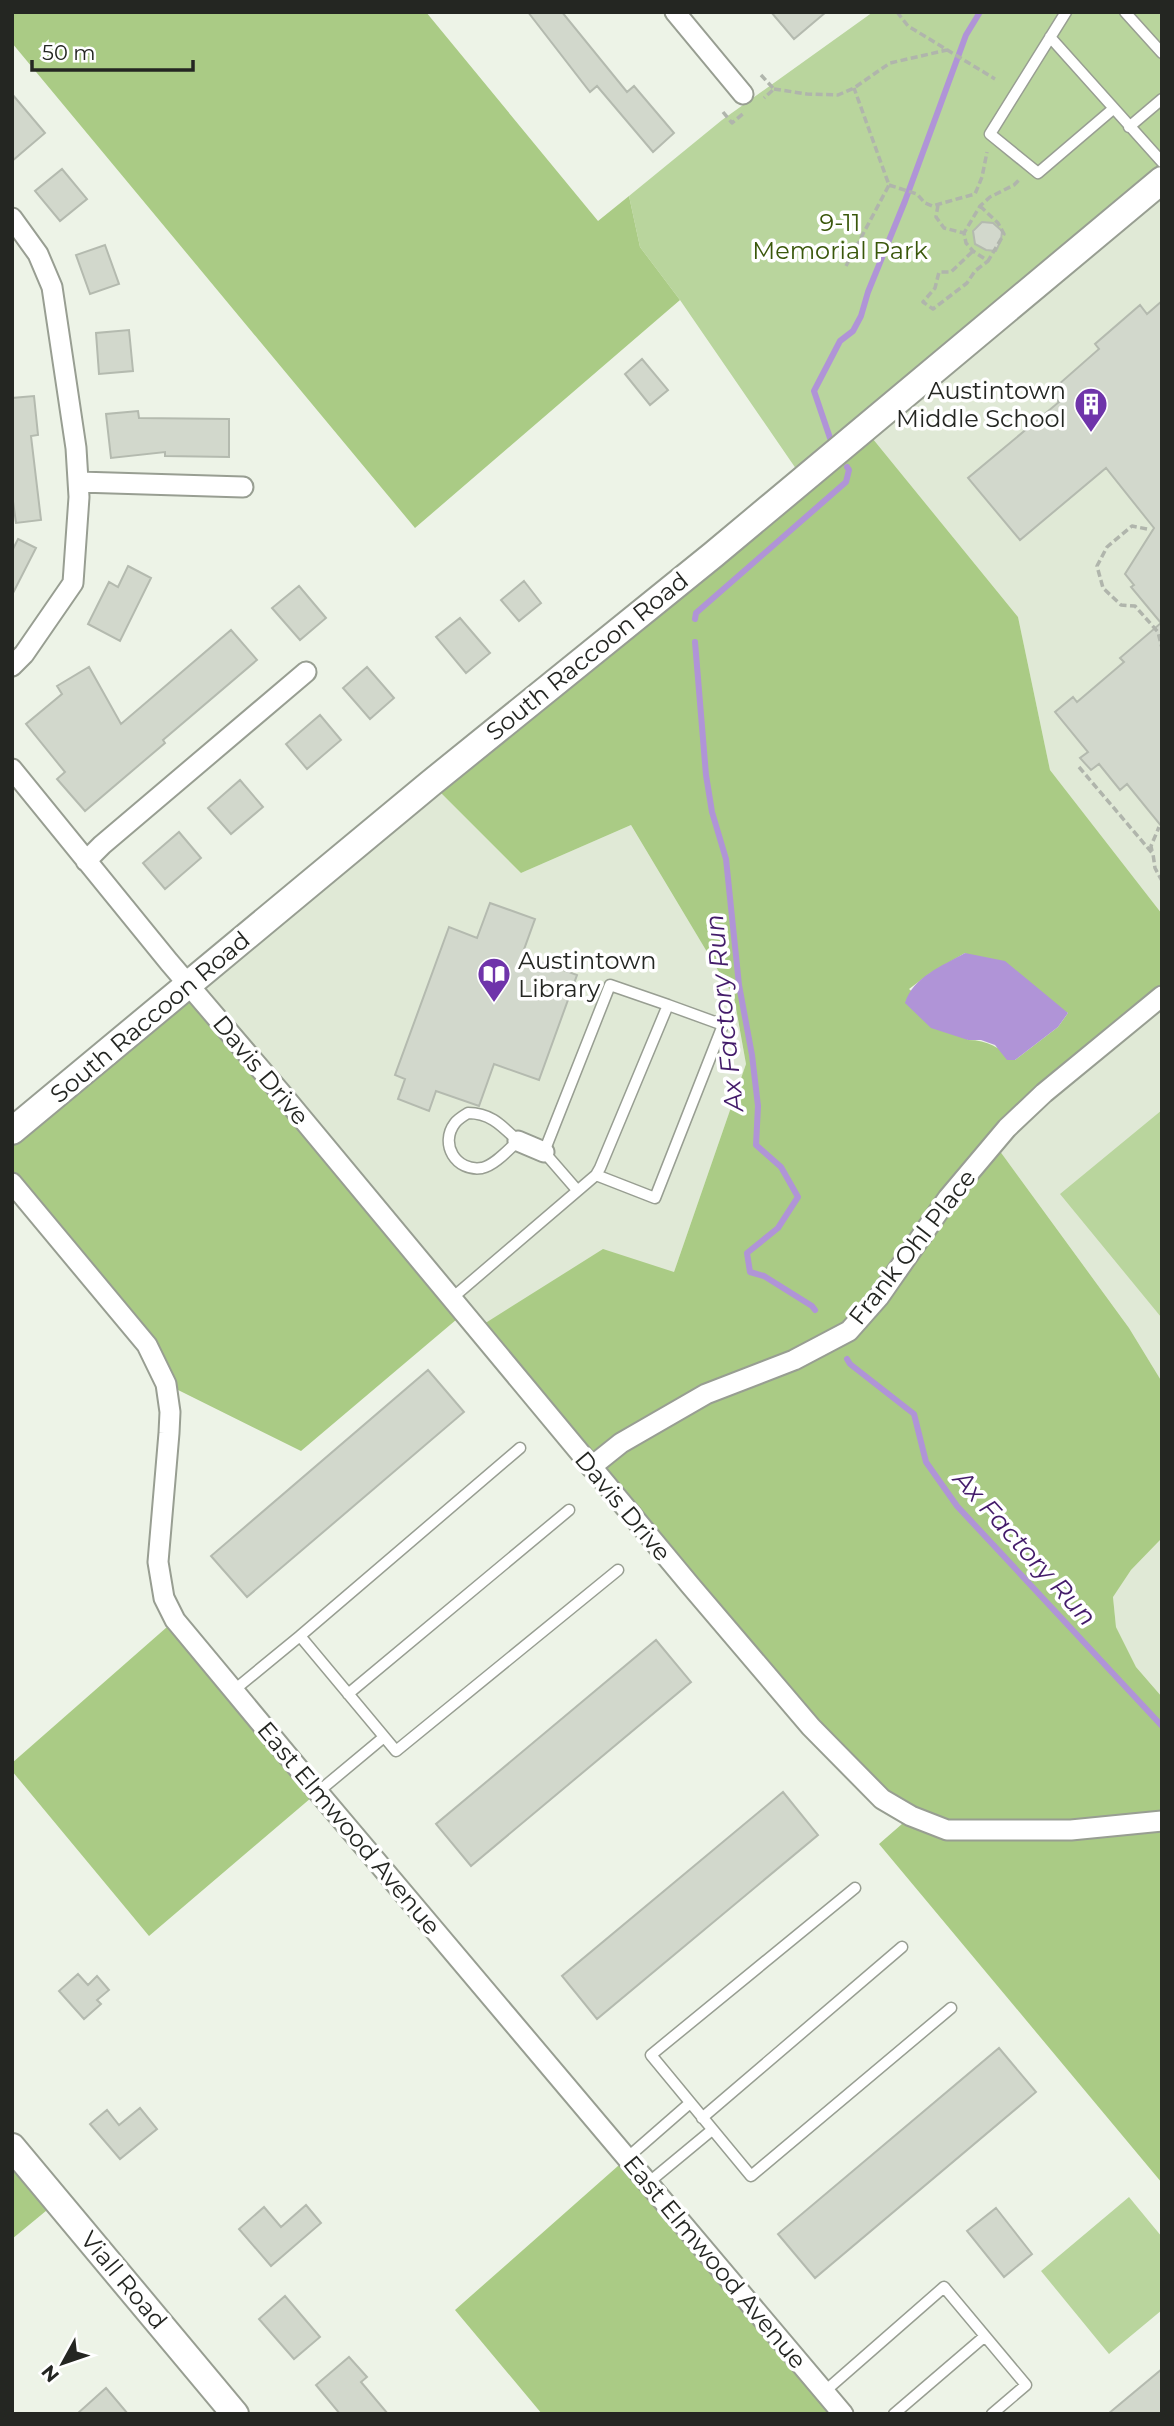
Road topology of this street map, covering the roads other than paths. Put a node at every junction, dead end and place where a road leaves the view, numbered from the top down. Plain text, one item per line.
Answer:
1 (675, 12) edge
2 (1066, 12) edge
3 (1125, 12) edge
4 (1050, 37) junction
5 (1162, 53) edge
6 (743, 94) dead end
7 (1162, 99) edge
8 (1113, 108) junction
9 (1129, 127) junction
10 (1162, 162) edge
11 (1162, 180) edge
12 (12, 218) edge
13 (79, 482) junction
14 (243, 487) dead end
15 (12, 666) edge
16 (306, 672) dead end
17 (12, 769) edge
18 (86, 861) junction
19 (189, 984) junction
20 (1162, 996) edge
21 (668, 1005) junction
22 (12, 1131) edge
23 (518, 1141) junction
24 (544, 1152) junction
25 (596, 1175) junction
26 (12, 1183) edge
27 (577, 1190) junction
28 (451, 1299) junction
29 (520, 1448) dead end
30 (591, 1467) junction
31 (569, 1510) dead end
32 (618, 1570) dead end
33 (300, 1636) junction
34 (233, 1691) junction
35 (348, 1694) junction
36 (384, 1737) junction
37 (318, 1793) junction
38 (1162, 1821) edge
39 (855, 1888) dead end
40 (902, 1947) dead end
41 (951, 2008) dead end
42 (690, 2103) junction
43 (702, 2118) junction
44 (712, 2130) junction
45 (12, 2147) edge
46 (627, 2158) junction
47 (648, 2183) junction
48 (985, 2336) junction
49 (824, 2392) junction
50 (235, 2414) edge
51 (843, 2414) edge
52 (894, 2414) edge
53 (992, 2414) edge

1 - 6 street
2 - 4 lane
3 - 5 lane
4 - 8 lane
4 - 8 lane
7 - 9 lane
8 - 9 lane
9 - 10 lane
11 - 19 street, South Raccoon Road
12 - 13 street
13 - 14 street
13 - 15 street
16 - 18 street
17 - 18 street, Davis Drive
18 - 19 street, Davis Drive
19 - 22 street, South Raccoon Road
19 - 28 street, Davis Drive
20 - 30 street, Frank Ohl Place
21 - 24 lane
21 - 25 lane
21 - 25 lane
23 - 23 lane
23 - 24 street
24 - 27 lane
25 - 27 lane
26 - 34 street, East Elmwood Avenue
27 - 28 lane
28 - 30 street, Davis Drive
29 - 33 lane
30 - 38 street, Davis Drive
31 - 35 lane
32 - 36 lane
33 - 34 lane
33 - 35 lane
34 - 37 street, East Elmwood Avenue
35 - 36 lane
36 - 37 lane
37 - 46 street, East Elmwood Avenue
39 - 42 lane
40 - 43 lane
41 - 44 lane
42 - 43 lane
42 - 46 lane
43 - 44 lane
44 - 47 lane
45 - 50 street, Viall Road
46 - 47 street, East Elmwood Avenue
47 - 49 street, East Elmwood Avenue
48 - 49 lane
48 - 52 lane
48 - 53 lane
49 - 51 street, East Elmwood Avenue

